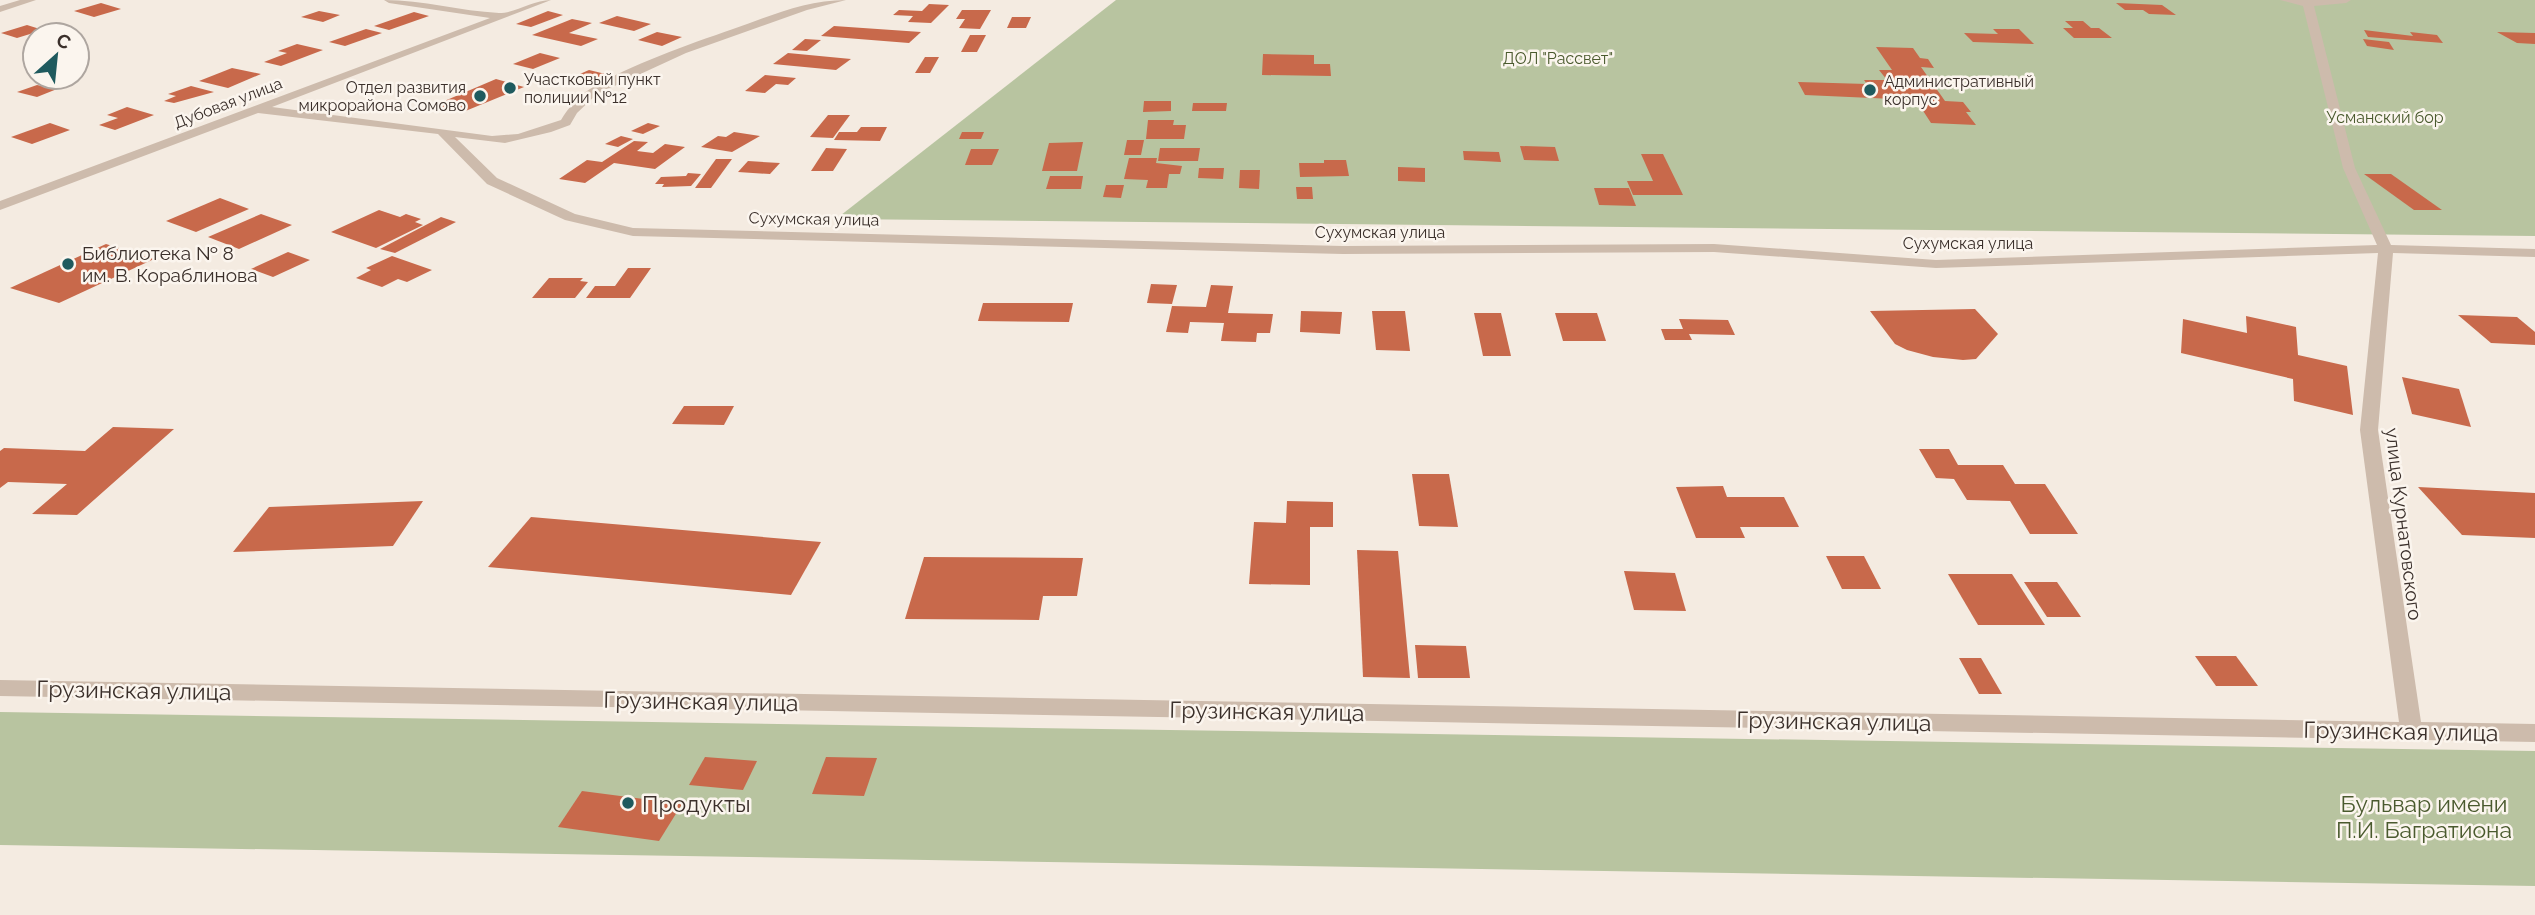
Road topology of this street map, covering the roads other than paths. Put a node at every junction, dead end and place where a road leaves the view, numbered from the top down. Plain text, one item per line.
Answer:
1 (31, 0) edge
2 (389, 0) edge
3 (546, 0) edge
4 (841, 0) edge
5 (2286, 0) edge
6 (2346, 0) edge
7 (2308, 2) edge
8 (0, 9) edge
9 (502, 17) junction
10 (257, 109) junction
11 (443, 131) junction
12 (0, 206) edge
13 (2386, 249) junction
14 (2535, 253) edge
15 (0, 688) edge
16 (2411, 731) junction
17 (2535, 733) edge

1 - 8 street
2 - 9 street
3 - 9 street, Дубовая улица
4 - 11 street
5 - 7 street
6 - 7 street
7 - 13 street, улица Курнатовского
9 - 10 street, Дубовая улица
10 - 11 street
10 - 12 street, Дубовая улица
11 - 13 street, Сухумская улица
13 - 14 street, Сухумская улица
13 - 16 street, улица Курнатовского
15 - 16 street, Грузинская улица
16 - 17 street, Грузинская улица

